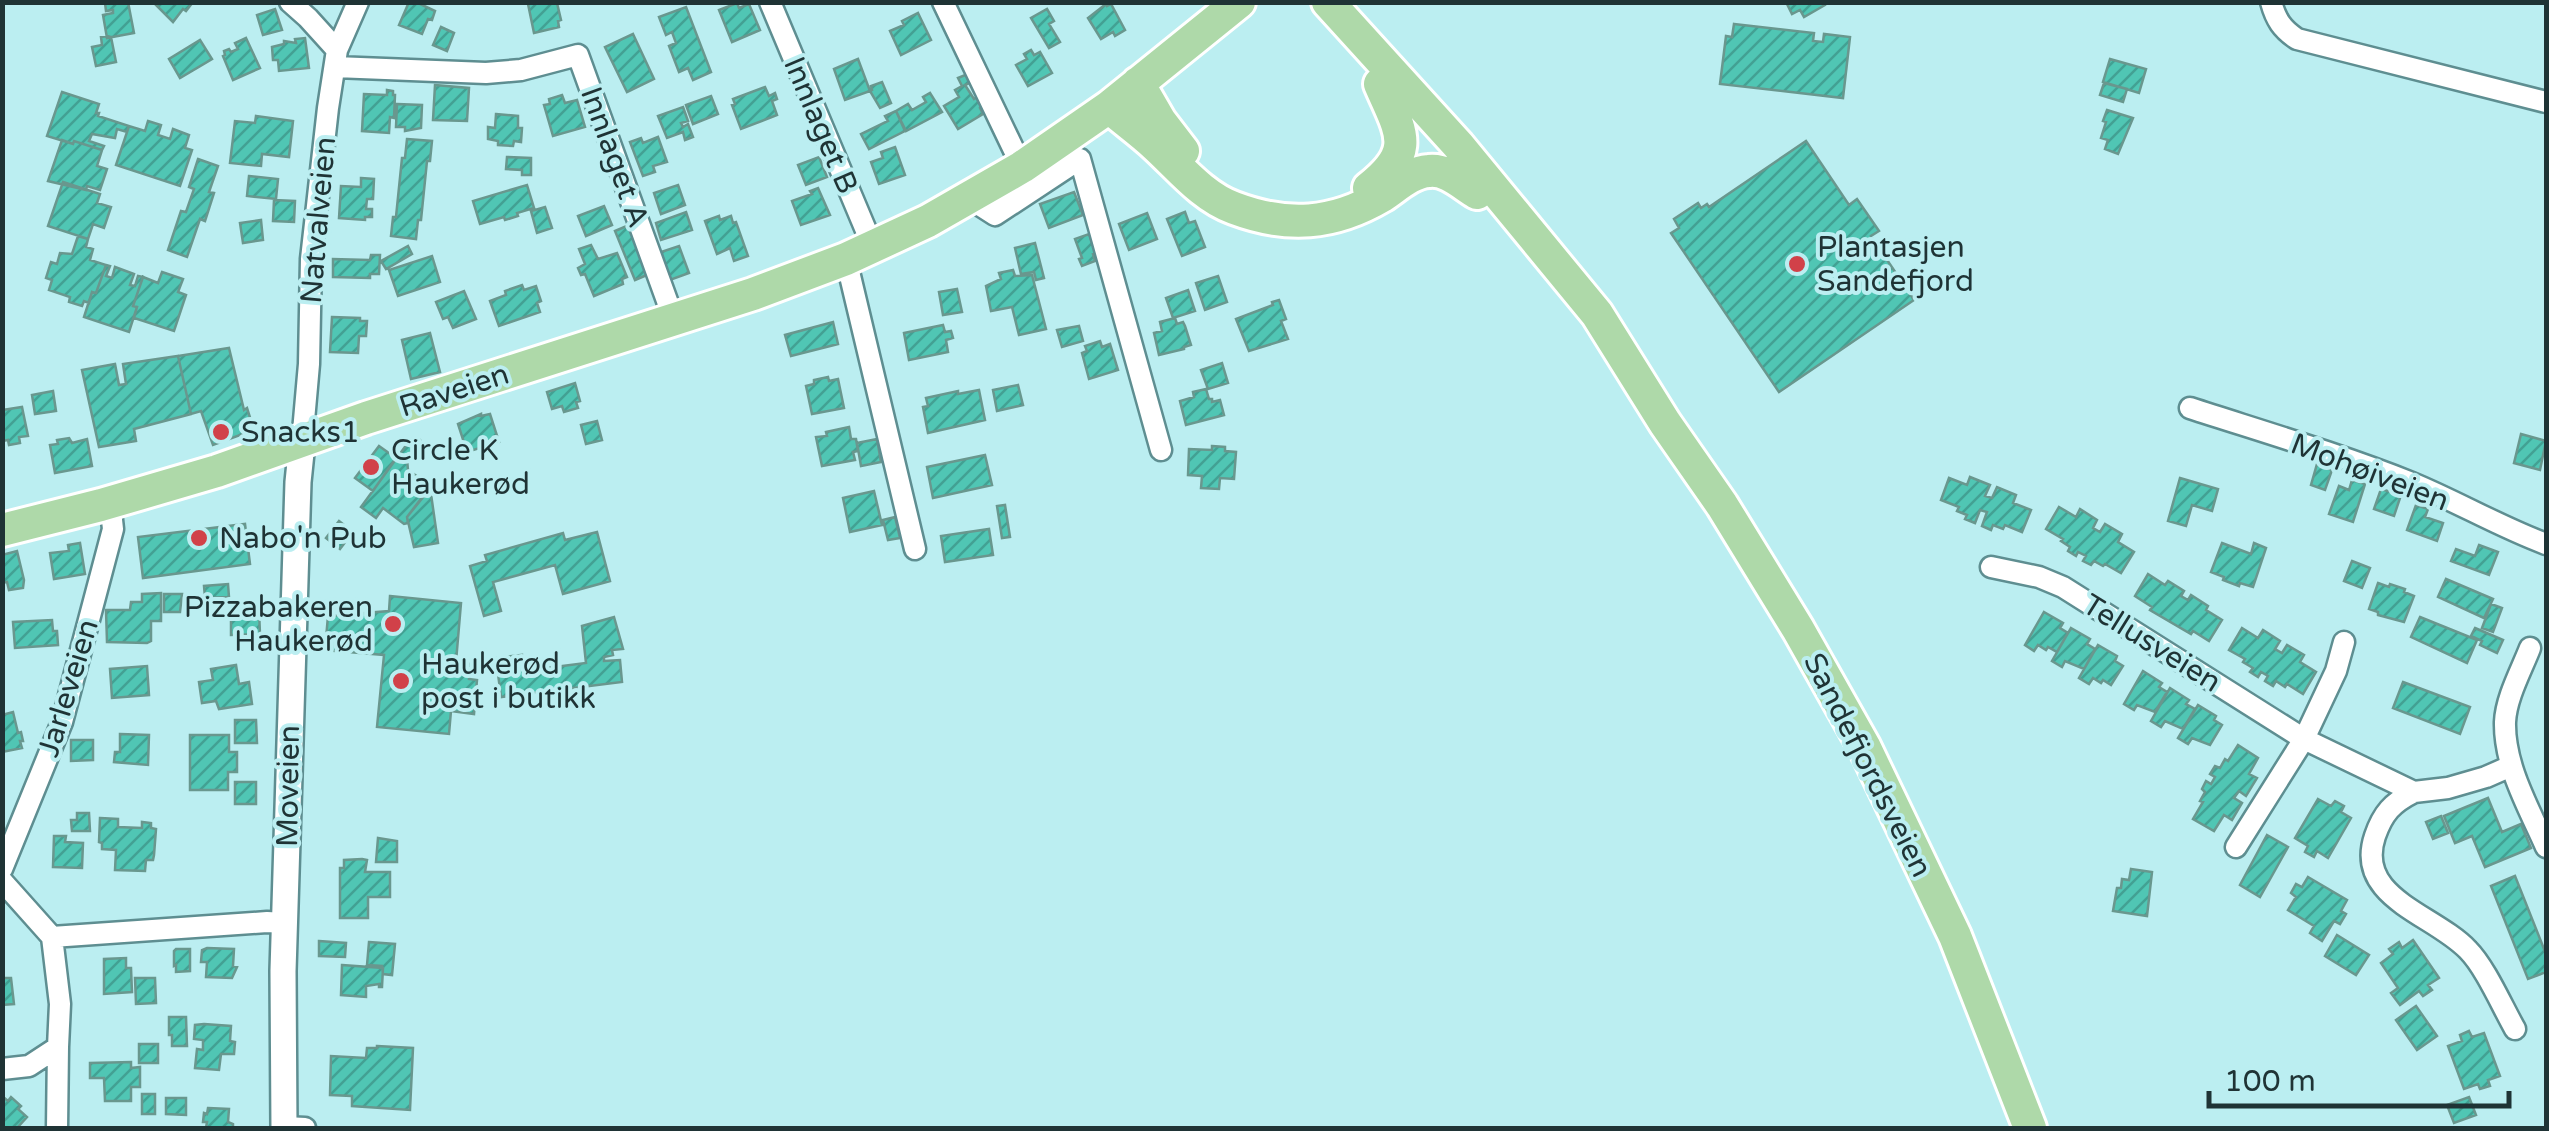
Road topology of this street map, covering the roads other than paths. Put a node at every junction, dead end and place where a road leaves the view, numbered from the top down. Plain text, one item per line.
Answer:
1 (290, 2) edge
2 (358, 2) edge
3 (770, 2) edge
4 (944, 2) edge
5 (1302, 2) edge
6 (1328, 2) edge
7 (2272, 2) edge
8 (1235, 5) edge
9 (336, 58) junction
10 (1138, 83) junction
11 (1380, 84) junction
12 (2546, 102) edge
13 (1108, 107) junction
14 (1022, 167) junction
15 (1477, 193) junction
16 (970, 199) junction
17 (860, 253) junction
18 (674, 320) junction
19 (2190, 408) dead end
20 (1666, 423) junction
21 (302, 443) junction
22 (1161, 450) dead end
23 (110, 502) junction
24 (2, 530) edge
25 (2546, 544) edge
26 (915, 549) dead end
27 (1992, 567) dead end
28 (2344, 642) dead end
29 (2530, 648) dead end
30 (2304, 739) junction
31 (2511, 766) junction
32 (2414, 792) junction
33 (2236, 847) dead end
34 (2546, 847) edge
35 (2, 869) edge
36 (2, 881) edge
37 (284, 923) junction
38 (52, 936) junction
39 (2515, 1029) dead end
40 (58, 1047) junction
41 (2, 1069) edge
42 (58, 1128) edge
43 (284, 1128) edge
44 (305, 1128) edge
45 (2030, 1128) edge

1 - 9 street
2 - 9 street, Natvalveien
3 - 17 street, Innlaget B
4 - 14 street
5 - 11 main road, Sandefjordsveien
6 - 20 main road, Sandefjordsveien
7 - 12 street
8 - 10 main road, Raveien
9 - 18 street, Innlaget A
9 - 21 street, Natvalveien
10 - 11 main road
10 - 13 main road, Raveien
11 - 15 main road, Sandefjordsveien
13 - 14 main road, Raveien
13 - 15 main road
14 - 16 main road, Raveien
15 - 20 main road, Sandefjordsveien
16 - 17 main road, Raveien
16 - 22 street
17 - 18 main road, Raveien
17 - 26 street
18 - 21 main road, Raveien
19 - 25 street, Mohøiveien
20 - 45 main road, Sandefjordsveien
21 - 23 main road, Raveien
21 - 37 street, Moveien
23 - 24 main road, Raveien
23 - 35 street, Jarleveien
27 - 30 street, Tellusveien
28 - 30 street
29 - 31 street
30 - 32 street, Tellusveien
30 - 33 street
31 - 32 street
31 - 34 street
32 - 39 street
36 - 38 street
37 - 38 street
37 - 43 street, Moveien
38 - 40 street
40 - 41 street
40 - 42 street
43 - 44 street

